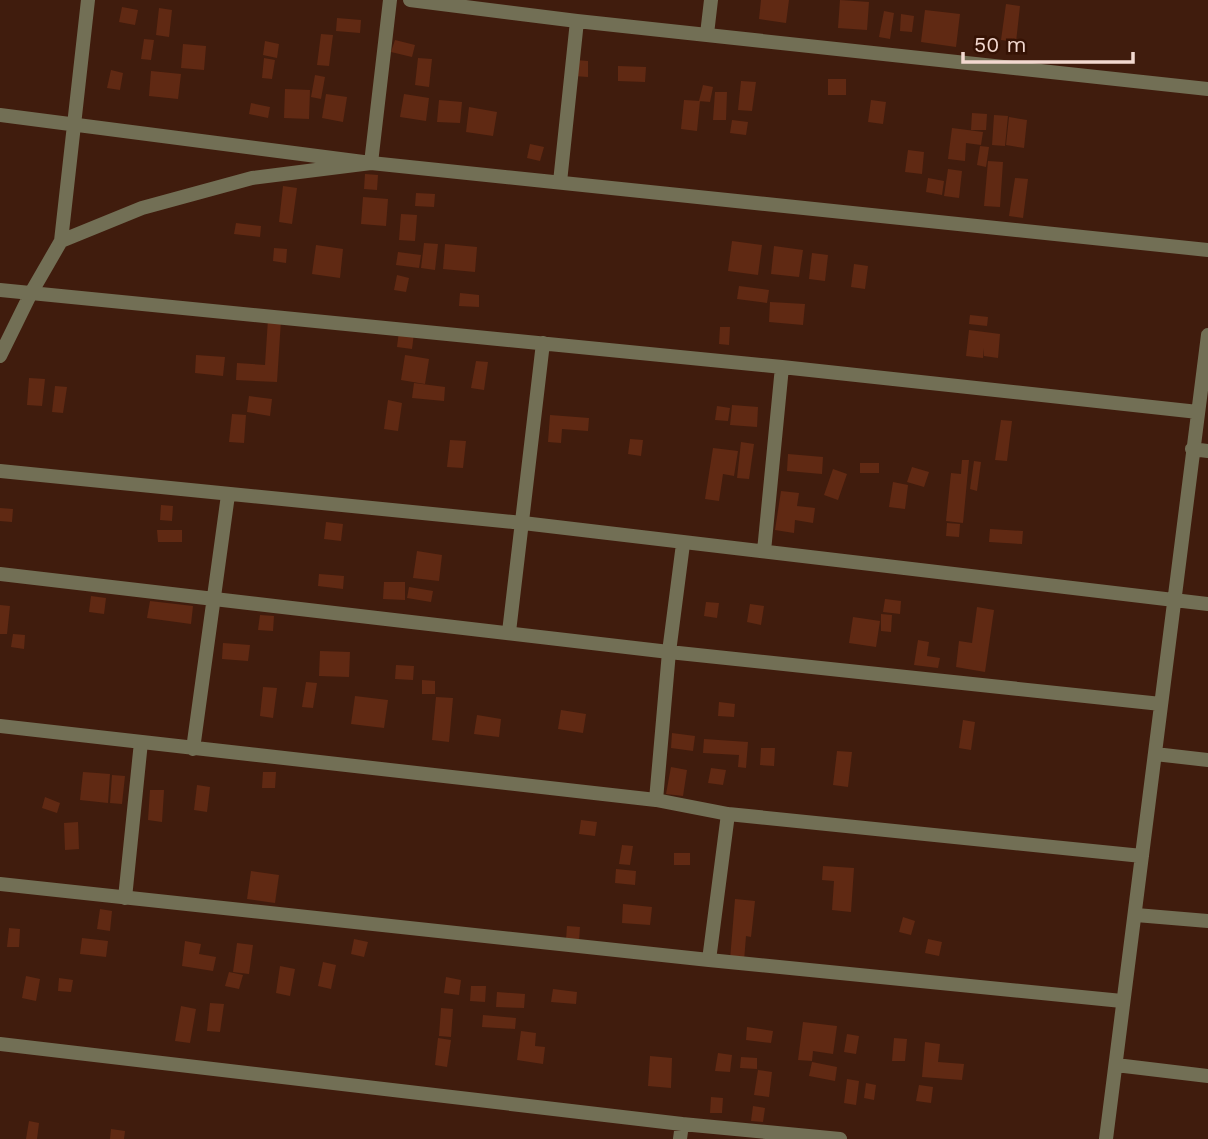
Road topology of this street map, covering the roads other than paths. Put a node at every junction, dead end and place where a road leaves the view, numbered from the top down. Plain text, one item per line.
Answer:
1 (88, 0) edge
2 (390, 0) edge
3 (410, 0) edge
4 (710, 0) edge
5 (578, 21) junction
6 (707, 34) junction
7 (1208, 89) edge
8 (0, 115) edge
9 (75, 124) junction
10 (371, 163) junction
11 (560, 182) junction
12 (61, 241) junction
13 (1208, 250) edge
14 (0, 293) edge
15 (31, 293) junction
16 (1208, 335) edge
17 (543, 343) junction
18 (0, 356) edge
19 (782, 367) junction
20 (1198, 412) junction
21 (1192, 449) junction
22 (1208, 451) edge
23 (0, 471) edge
24 (228, 495) junction
25 (523, 523) junction
26 (683, 544) junction
27 (764, 551) junction
28 (0, 574) edge
29 (214, 597) junction
30 (1173, 600) junction
31 (1208, 604) edge
32 (509, 632) junction
33 (669, 652) junction
34 (1161, 704) junction
35 (0, 726) edge
36 (141, 742) junction
37 (193, 749) junction
38 (1155, 754) junction
39 (1208, 761) edge
40 (656, 800) junction
41 (728, 814) junction
42 (1142, 856) junction
43 (0, 884) edge
44 (125, 898) junction
45 (1136, 915) junction
46 (1208, 921) edge
47 (709, 960) junction
48 (1122, 1001) junction
49 (0, 1044) edge
50 (1116, 1065) junction
51 (1208, 1076) edge
52 (682, 1124) junction
53 (680, 1139) edge
54 (840, 1139) edge
55 (1106, 1139) edge

1 - 9 street
2 - 10 street
3 - 5 street
4 - 6 street
5 - 6 street
5 - 11 street
6 - 7 street
8 - 9 street
9 - 10 street
9 - 12 street
10 - 11 street
10 - 12 street
11 - 13 street
12 - 15 street
14 - 15 street
15 - 17 street
15 - 18 street
16 - 20 street
17 - 19 street
17 - 25 street
19 - 20 street
19 - 27 street
20 - 21 street
21 - 22 street
21 - 30 street
23 - 24 street
24 - 25 street
24 - 29 street
25 - 26 street
25 - 32 street
26 - 27 street
26 - 33 street
27 - 30 street
28 - 29 street
29 - 32 street
29 - 37 street
30 - 31 street
30 - 34 street
32 - 33 street
33 - 34 street
33 - 40 street
34 - 38 street
35 - 36 street
36 - 37 street
36 - 44 street
37 - 40 street
38 - 39 street
38 - 42 street
40 - 41 street
41 - 42 street
41 - 47 street
42 - 45 street
43 - 44 street
44 - 47 street
45 - 46 street
45 - 48 street
47 - 48 street
48 - 50 street
49 - 52 street
50 - 51 street
50 - 55 street
52 - 53 street
52 - 54 street

